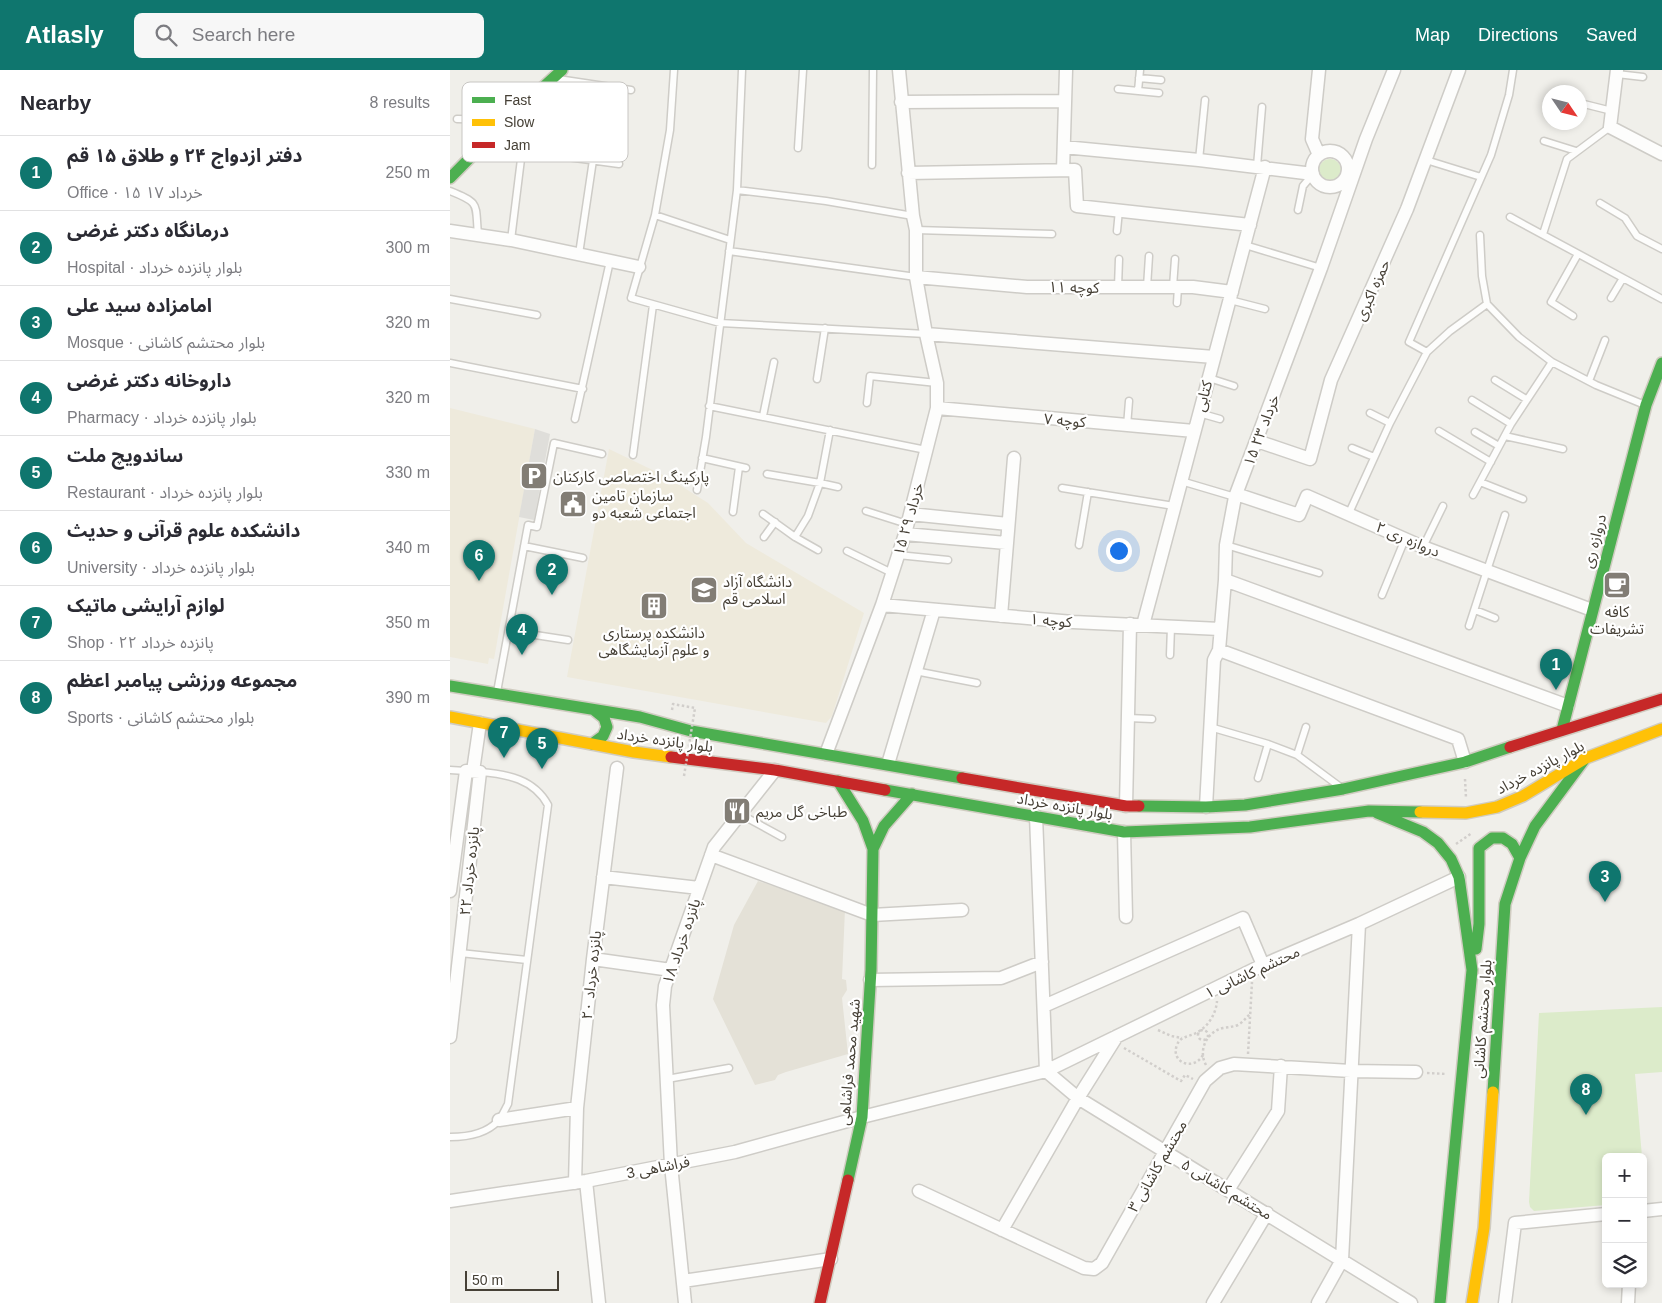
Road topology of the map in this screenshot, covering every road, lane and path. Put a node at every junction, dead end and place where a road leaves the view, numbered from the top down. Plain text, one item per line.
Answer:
1 (562, 70) edge
2 (674, 70) edge
3 (742, 70) edge
4 (803, 70) edge
5 (873, 70) edge
6 (899, 70) edge
7 (1066, 70) edge
8 (1140, 70) edge
9 (1319, 70) edge
10 (1394, 70) edge
11 (1459, 70) edge
12 (1513, 70) edge
13 (1617, 72) edge
14 (1643, 77) dead end
15 (553, 78) junction
16 (1139, 78) junction
17 (1161, 80) dead end
18 (549, 82) edge
19 (579, 82) edge
20 (1118, 89) dead end
21 (628, 90) edge
22 (631, 90) dead end
23 (1138, 91) junction
24 (1159, 93) dead end
25 (1205, 100) dead end
26 (1065, 101) junction
27 (902, 102) junction
28 (1587, 105) edge
29 (1262, 107) dead end
30 (1612, 111) junction
31 (457, 119) dead end
32 (462, 119) edge
33 (1610, 127) junction
34 (1544, 141) dead end
35 (1064, 147) junction
36 (798, 148) dead end
37 (1576, 152) junction
38 (1662, 154) edge
39 (1319, 155) junction
40 (1199, 160) junction
41 (1426, 160) junction
42 (463, 162) edge
43 (521, 162) edge
44 (593, 162) edge
45 (606, 162) edge
46 (619, 164) dead end
47 (872, 165) dead end
48 (1261, 167) junction
49 (1063, 170) junction
50 (452, 172) edge
51 (908, 173) junction
52 (1313, 174) junction
53 (1350, 174) junction
54 (1481, 178) junction
55 (738, 190) junction
56 (450, 191) edge
57 (1600, 203) dead end
58 (1119, 210) junction
59 (1298, 210) dead end
60 (655, 215) junction
61 (913, 216) junction
62 (1510, 217) dead end
63 (1250, 225) junction
64 (916, 230) junction
65 (450, 231) edge
66 (1117, 231) dead end
67 (478, 234) junction
68 (1052, 234) dead end
69 (1543, 234) junction
70 (1480, 235) dead end
71 (511, 240) junction
72 (730, 240) junction
73 (1245, 245) junction
74 (1662, 249) edge
75 (729, 251) junction
76 (579, 254) junction
77 (1578, 254) junction
78 (1150, 256) dead end
79 (1119, 259) dead end
80 (1175, 259) dead end
81 (610, 260) junction
82 (639, 267) junction
83 (1321, 268) junction
84 (916, 277) junction
85 (1623, 278) junction
86 (1118, 288) junction
87 (1147, 288) junction
88 (1176, 288) junction
89 (1231, 295) junction
90 (1611, 298) dead end
91 (450, 299) edge
92 (1662, 299) edge
93 (1176, 303) dead end
94 (1487, 304) junction
95 (653, 306) junction
96 (1265, 309) dead end
97 (537, 315) dead end
98 (1573, 316) dead end
99 (720, 323) junction
100 (825, 328) junction
101 (926, 334) junction
102 (1604, 340) dead end
103 (1426, 352) junction
104 (1214, 357) junction
105 (774, 362) dead end
106 (1552, 362) junction
107 (450, 363) edge
108 (1662, 363) edge
109 (1208, 378) junction
110 (817, 379) dead end
111 (1495, 380) dead end
112 (1589, 381) junction
113 (937, 383) junction
114 (1234, 386) dead end
115 (583, 389) junction
116 (1526, 399) junction
117 (1472, 400) dead end
118 (1129, 401) dead end
119 (867, 403) dead end
120 (1646, 405) junction
121 (710, 406) junction
122 (937, 408) junction
123 (1199, 413) junction
124 (1370, 413) dead end
125 (763, 416) junction
126 (575, 418) dead end
127 (1220, 419) dead end
128 (1390, 422) junction
129 (1511, 424) junction
130 (1127, 426) junction
131 (830, 430) junction
132 (1439, 431) dead end
133 (1194, 432) junction
134 (1475, 432) dead end
135 (1505, 436) junction
136 (1257, 441) junction
137 (1499, 446) junction
138 (1352, 448) dead end
139 (1563, 449) dead end
140 (926, 450) junction
141 (602, 454) dead end
142 (634, 455) dead end
143 (1374, 457) junction
144 (702, 458) junction
145 (1014, 458) dead end
146 (1491, 462) junction
147 (767, 474) dead end
148 (1181, 481) junction
149 (1480, 482) junction
150 (820, 483) junction
151 (838, 488) dead end
152 (1062, 488) dead end
153 (697, 490) dead end
154 (1088, 492) junction
155 (1473, 495) dead end
156 (1236, 496) junction
157 (1523, 499) dead end
158 (1174, 506) junction
159 (1443, 506) dead end
160 (866, 511) dead end
161 (733, 512) dead end
162 (1349, 513) junction
163 (763, 514) dead end
164 (1505, 515) dead end
165 (774, 522) junction
166 (907, 524) junction
167 (1008, 524) junction
168 (764, 537) dead end
169 (795, 537) junction
170 (1405, 539) junction
171 (1006, 543) junction
172 (1079, 545) dead end
173 (1226, 545) junction
174 (524, 546) junction
175 (1423, 547) junction
176 (818, 550) dead end
177 (847, 551) dead end
178 (898, 555) junction
179 (583, 558) dead end
180 (948, 560) dead end
181 (1488, 571) junction
182 (892, 573) junction
183 (1319, 573) dead end
184 (1225, 580) junction
185 (1382, 595) dead end
186 (882, 605) junction
187 (934, 610) junction
188 (1475, 610) junction
189 (1592, 610) junction
190 (1001, 616) junction
191 (1495, 618) dead end
192 (1130, 624) junction
193 (1143, 625) junction
194 (1171, 626) junction
195 (1469, 626) dead end
196 (1220, 629) junction
197 (508, 631) junction
198 (568, 640) dead end
199 (1219, 650) junction
200 (1170, 655) dead end
201 (915, 671) junction
202 (978, 683) dead end
203 (450, 686) edge
204 (497, 694) junction
205 (1662, 699) edge
206 (673, 704) dead end
207 (1568, 706) junction
208 (594, 710) junction
209 (450, 717) edge
210 (640, 717) junction
211 (1128, 718) junction
212 (1152, 719) dead end
213 (480, 723) junction
214 (1209, 727) junction
215 (1306, 727) dead end
216 (1662, 729) edge
217 (1562, 730) junction
218 (592, 744) junction
219 (1268, 744) junction
220 (634, 752) junction
221 (826, 754) junction
222 (1297, 755) junction
223 (1586, 758) junction
224 (1465, 762) junction
225 (888, 764) junction
226 (617, 768) dead end
227 (450, 770) edge
228 (775, 770) junction
229 (473, 771) junction
230 (684, 776) dead end
231 (1258, 778) dead end
232 (838, 781) junction
233 (1343, 789) junction
234 (912, 794) junction
235 (1126, 806) junction
236 (1206, 808) junction
237 (1369, 811) junction
238 (740, 814) junction
239 (1036, 816) junction
240 (1124, 832) junction
241 (782, 837) dead end
242 (873, 849) junction
243 (711, 855) junction
244 (1520, 858) junction
245 (602, 877) junction
246 (1459, 877) junction
247 (699, 888) junction
248 (450, 891) edge
249 (962, 910) dead end
250 (872, 915) junction
251 (1126, 917) dead end
252 (1358, 924) junction
253 (456, 938) edge
254 (592, 959) junction
255 (456, 960) edge
256 (527, 960) junction
257 (1042, 962) junction
258 (1263, 965) junction
259 (671, 970) junction
260 (1472, 970) junction
261 (870, 980) junction
262 (1244, 987) dead end
263 (1209, 1004) dead end
264 (1044, 1006) junction
265 (1250, 1013) junction
266 (1165, 1025) dead end
267 (1200, 1032) junction
268 (1117, 1036) junction
269 (450, 1037) edge
270 (1182, 1038) junction
271 (1207, 1038) junction
272 (1130, 1042) dead end
273 (1248, 1054) dead end
274 (1202, 1055) junction
275 (1211, 1062) dead end
276 (1206, 1066) junction
277 (1280, 1066) junction
278 (729, 1068) dead end
279 (1202, 1070) dead end
280 (1046, 1071) junction
281 (1351, 1071) junction
282 (1416, 1072) joint
283 (1198, 1074) dead end
284 (1462, 1075) junction
285 (666, 1079) junction
286 (1078, 1098) junction
287 (577, 1108) junction
288 (862, 1116) junction
289 (499, 1120) junction
290 (450, 1138) edge
291 (1164, 1152) junction
292 (671, 1165) junction
293 (581, 1182) junction
294 (1228, 1190) junction
295 (919, 1191) dead end
296 (450, 1201) edge
297 (1662, 1209) edge
298 (1647, 1210) edge
299 (1267, 1213) junction
300 (1602, 1214) edge
301 (1002, 1230) junction
302 (830, 1259) junction
303 (1342, 1260) junction
304 (683, 1281) junction
305 (1630, 1288) edge
306 (598, 1303) edge
307 (685, 1303) edge
308 (820, 1303) edge
309 (1213, 1303) edge
310 (1318, 1303) edge
311 (1411, 1303) edge
312 (1440, 1303) edge
313 (1472, 1303) edge
314 (1505, 1303) edge
315 (1628, 1303) edge

1 - 15 main road
2 - 60 lane
3 - 55 lane
4 - 36 lane
5 - 47 lane
6 - 27 street, ۱۵ خرداد ۲۹
7 - 26 street
8 - 16 lane
9 - 39 street
10 - 53 street, ۱۵ خرداد ۲۳
11 - 41 street, حمزه اکبری
12 - 54 lane
13 - 14 lane
13 - 30 street
15 - 18 main road
15 - 19 lane
16 - 17 lane
16 - 23 lane
20 - 23 lane
21 - 22 lane
23 - 24 lane
25 - 40 lane
26 - 27 street
26 - 35 street
27 - 51 street, ۱۵ خرداد ۲۹
28 - 30 lane
29 - 48 lane
30 - 33 street
31 - 32 lane
33 - 37 lane
33 - 38 street
34 - 37 lane
35 - 40 street
35 - 49 street
37 - 69 lane
39 - 52 street
39 - 53 street
40 - 48 street
41 - 54 lane
41 - 136 street, حمزه اکبری
42 - 50 main road
43 - 71 lane
44 - 76 lane
45 - 46 lane
48 - 52 street
48 - 63 street, کتابی
49 - 51 street
49 - 58 street
51 - 61 street, ۱۵ خرداد ۲۹
52 - 53 street
52 - 59 lane
53 - 83 street, ۱۵ خرداد ۲۳
54 - 103 lane
55 - 61 lane
55 - 72 lane
56 - 67 lane
57 - 74 lane
58 - 63 street
58 - 66 lane
60 - 72 lane
60 - 82 lane
61 - 64 street, ۱۵ خرداد ۲۹
62 - 69 lane
63 - 73 street, کتابی
64 - 68 lane
64 - 84 street, ۱۵ خرداد ۲۹
65 - 67 street
67 - 71 street
69 - 77 lane
70 - 94 lane
71 - 76 street
72 - 75 lane
73 - 83 lane
73 - 89 street, کتابی
75 - 84 lane
75 - 99 lane
76 - 81 street
77 - 85 lane
77 - 98 lane
78 - 87 lane
79 - 86 lane
80 - 88 lane
81 - 82 street
81 - 115 lane
82 - 95 lane
83 - 136 street, ۱۵ خرداد ۲۳
84 - 86 street, کوچه ۱۱
84 - 101 street, ۱۵ خرداد ۲۹
85 - 90 lane
85 - 92 lane
86 - 87 street, کوچه ۱۱
87 - 88 street, کوچه ۱۱
88 - 89 street, کوچه ۱۱
88 - 93 lane
89 - 96 lane
89 - 104 street, کتابی
91 - 97 lane
94 - 103 lane
94 - 106 lane
95 - 99 lane
95 - 142 lane
99 - 100 lane
99 - 121 lane
100 - 101 lane
100 - 110 lane
101 - 104 street
101 - 113 street, ۱۵ خرداد ۲۹
102 - 112 lane
103 - 128 lane
104 - 109 street, کتابی
105 - 125 lane
106 - 112 lane
106 - 116 lane
107 - 115 lane
108 - 120 main road, دروازه ری
109 - 114 lane
109 - 123 street, کتابی
111 - 116 lane
112 - 120 lane
113 - 119 lane
113 - 122 street, ۱۵ خرداد ۲۹
115 - 126 lane
116 - 129 lane
117 - 129 lane
118 - 130 lane
120 - 189 main road, دروازه ری
121 - 125 lane
121 - 144 lane
122 - 130 street, کوچه ۷
122 - 140 street, ۱۵ خرداد ۲۹
123 - 127 lane
123 - 133 street, کتابی
124 - 128 lane
125 - 131 lane
128 - 143 lane
129 - 135 lane
130 - 133 street, کوچه ۷
131 - 140 lane
131 - 150 lane
132 - 146 lane
133 - 148 street, کتابی
134 - 137 lane
135 - 137 lane
135 - 139 lane
136 - 156 street, ۱۵ خرداد ۲۳
137 - 146 lane
138 - 143 lane
140 - 166 street, ۱۵ خرداد ۲۹
141 - 174 lane
143 - 162 lane
144 - 153 lane
144 - 161 lane
145 - 167 street
146 - 149 lane
147 - 150 lane
148 - 156 lane
148 - 158 street, کتابی
149 - 155 lane
149 - 157 lane
150 - 151 lane
150 - 169 lane
152 - 154 lane
154 - 158 lane
154 - 172 lane
156 - 162 street, دروازه ری ۲
156 - 173 street, ۱۵ خرداد ۲۳
158 - 193 street, کتابی
159 - 175 lane
160 - 166 lane
162 - 170 street, دروازه ری ۲
163 - 165 lane
164 - 181 lane
165 - 168 lane
165 - 169 lane
166 - 167 street
166 - 171 street
166 - 178 street, ۱۵ خرداد ۲۹
167 - 171 street
169 - 176 lane
170 - 175 street, دروازه ری ۲
170 - 185 lane
171 - 190 street
173 - 183 lane
173 - 184 street, ۱۵ خرداد ۲۳
174 - 179 lane
174 - 197 lane
175 - 181 street, دروازه ری ۲
177 - 182 lane
178 - 180 lane
178 - 182 street, ۱۵ خرداد ۲۹
181 - 188 lane
181 - 189 street, دروازه ری ۲
182 - 186 street, ۱۵ خرداد ۲۹
184 - 196 street, ۱۵ خرداد ۲۳
184 - 207 street
186 - 187 street, کوچه ۱
186 - 221 street, ۱۵ خرداد ۲۹
187 - 190 street, کوچه ۱
187 - 201 street
188 - 191 lane
188 - 195 lane
189 - 207 main road, دروازه ری
190 - 192 street, کوچه ۱
192 - 193 street, کوچه ۱
192 - 211 street
193 - 194 street, کوچه ۱
194 - 196 street, کوچه ۱
194 - 200 lane
196 - 199 street, ۱۵ خرداد ۲۳
197 - 198 lane
197 - 204 lane
199 - 214 street, ۱۵ خرداد ۲۳
199 - 224 street
201 - 202 lane
201 - 225 street
203 - 204 main road, بلوار پانزده خرداد
204 - 208 main road, بلوار پانزده خرداد
205 - 217 main road, بلوار پانزده خرداد
206 - 230 path, bridge
207 - 217 main road, دروازه ری
208 - 210 main road, بلوار پانزده خرداد
208 - 218 main road
209 - 213 main road, بلوار پانزده خرداد
210 - 220 main road
210 - 221 main road, بلوار پانزده خرداد
211 - 212 lane
211 - 235 street
213 - 218 main road, بلوار پانزده خرداد
213 - 229 street, پانزده خرداد ۲۲
214 - 219 lane
214 - 236 street, ۱۵ خرداد ۲۳
215 - 222 lane
216 - 223 main road, بلوار پانزده خرداد
217 - 224 main road, بلوار پانزده خرداد
218 - 220 main road, بلوار پانزده خرداد
219 - 222 lane
219 - 231 lane
220 - 228 main road, بلوار پانزده خرداد
221 - 225 main road, بلوار پانزده خرداد
222 - 233 lane
223 - 237 main road, بلوار پانزده خرداد
223 - 244 main road, بلوار محتشم کاشانی
224 - 233 main road, بلوار پانزده خرداد
225 - 235 main road, بلوار پانزده خرداد
226 - 245 street, پانزده خرداد ۲۰
227 - 229 lane
228 - 232 main road, بلوار پانزده خرداد
228 - 238 street, پانزده خرداد ۱۸
229 - 248 street, پانزده خرداد ۲۲
229 - 253 street, پانزده خرداد ۲۲
229 - 256 lane
232 - 234 main road, بلوار پانزده خرداد
232 - 242 main road
233 - 236 main road, بلوار پانزده خرداد
234 - 239 main road, بلوار پانزده خرداد
234 - 242 main road
235 - 236 main road, بلوار پانزده خرداد
237 - 240 main road, بلوار پانزده خرداد
237 - 246 main road, بلوار محتشم کاشانی
238 - 241 lane
238 - 243 street, پانزده خرداد ۱۸
239 - 240 main road, بلوار پانزده خرداد
239 - 257 street
240 - 251 street
242 - 250 main road, شهید محمد فراشاهی
243 - 247 street, پانزده خرداد ۱۸
243 - 250 street
244 - 260 main road
244 - 313 main road, بلوار محتشم کاشانی
245 - 247 street
245 - 254 street, پانزده خرداد ۲۰
246 - 252 street, محتشم کاشانی ۱
246 - 260 main road, بلوار محتشم کاشانی
247 - 259 street, پانزده خرداد ۱۸
249 - 250 street
250 - 261 main road, شهید محمد فراشاهی
252 - 258 street, محتشم کاشانی ۱
252 - 281 street
253 - 255 street, پانزده خرداد ۲۲
254 - 259 street
254 - 287 street, پانزده خرداد ۲۰
255 - 256 lane
255 - 269 street, پانزده خرداد ۲۲
256 - 289 lane
257 - 261 street
257 - 264 street
258 - 264 street
258 - 268 street, محتشم کاشانی ۱
259 - 285 street, پانزده خرداد ۱۸
260 - 284 main road, بلوار محتشم کاشانی
261 - 288 main road, شهید محمد فراشاهی
262 - 265 path
263 - 267 path
264 - 280 street
265 - 271 path
265 - 273 path
266 - 270 path
267 - 270 path
267 - 271 path
267 - 271 path
268 - 280 street, محتشم کاشانی ۱
268 - 286 street
270 - 274 path
271 - 274 path
272 - 283 path
274 - 276 path
275 - 276 path
276 - 279 path
277 - 281 street, محتشم کاشانی ۳
277 - 291 street, محتشم کاشانی ۳
277 - 294 street
278 - 285 lane
280 - 286 street, محتشم کاشانی ۵
280 - 288 street, فراشاهی 3
281 - 282 street, محتشم کاشانی ۳
281 - 303 street
282 - 284 path
284 - 312 main road, بلوار محتشم کاشانی
285 - 292 street, پانزده خرداد ۱۸
286 - 291 street, محتشم کاشانی ۵
286 - 301 street
287 - 289 street
287 - 293 street, پانزده خرداد ۲۰
288 - 292 street, فراشاهی 3
288 - 302 main road, شهید محمد فراشاهی
289 - 290 lane
291 - 294 street, محتشم کاشانی ۵
291 - 301 street, محتشم کاشانی ۳
292 - 293 street, فراشاهی 3
292 - 304 street, پانزده خرداد ۱۸
293 - 296 street, فراشاهی 3
293 - 306 street, پانزده خرداد ۲۰
294 - 299 street, محتشم کاشانی ۵
295 - 301 street, محتشم کاشانی ۳
297 - 298 street
299 - 303 street, محتشم کاشانی ۵
299 - 309 street
300 - 314 street
302 - 304 street
302 - 308 main road, شهید محمد فراشاهی
303 - 310 street
303 - 311 street, محتشم کاشانی ۵
304 - 307 street, پانزده خرداد ۱۸
305 - 315 street

